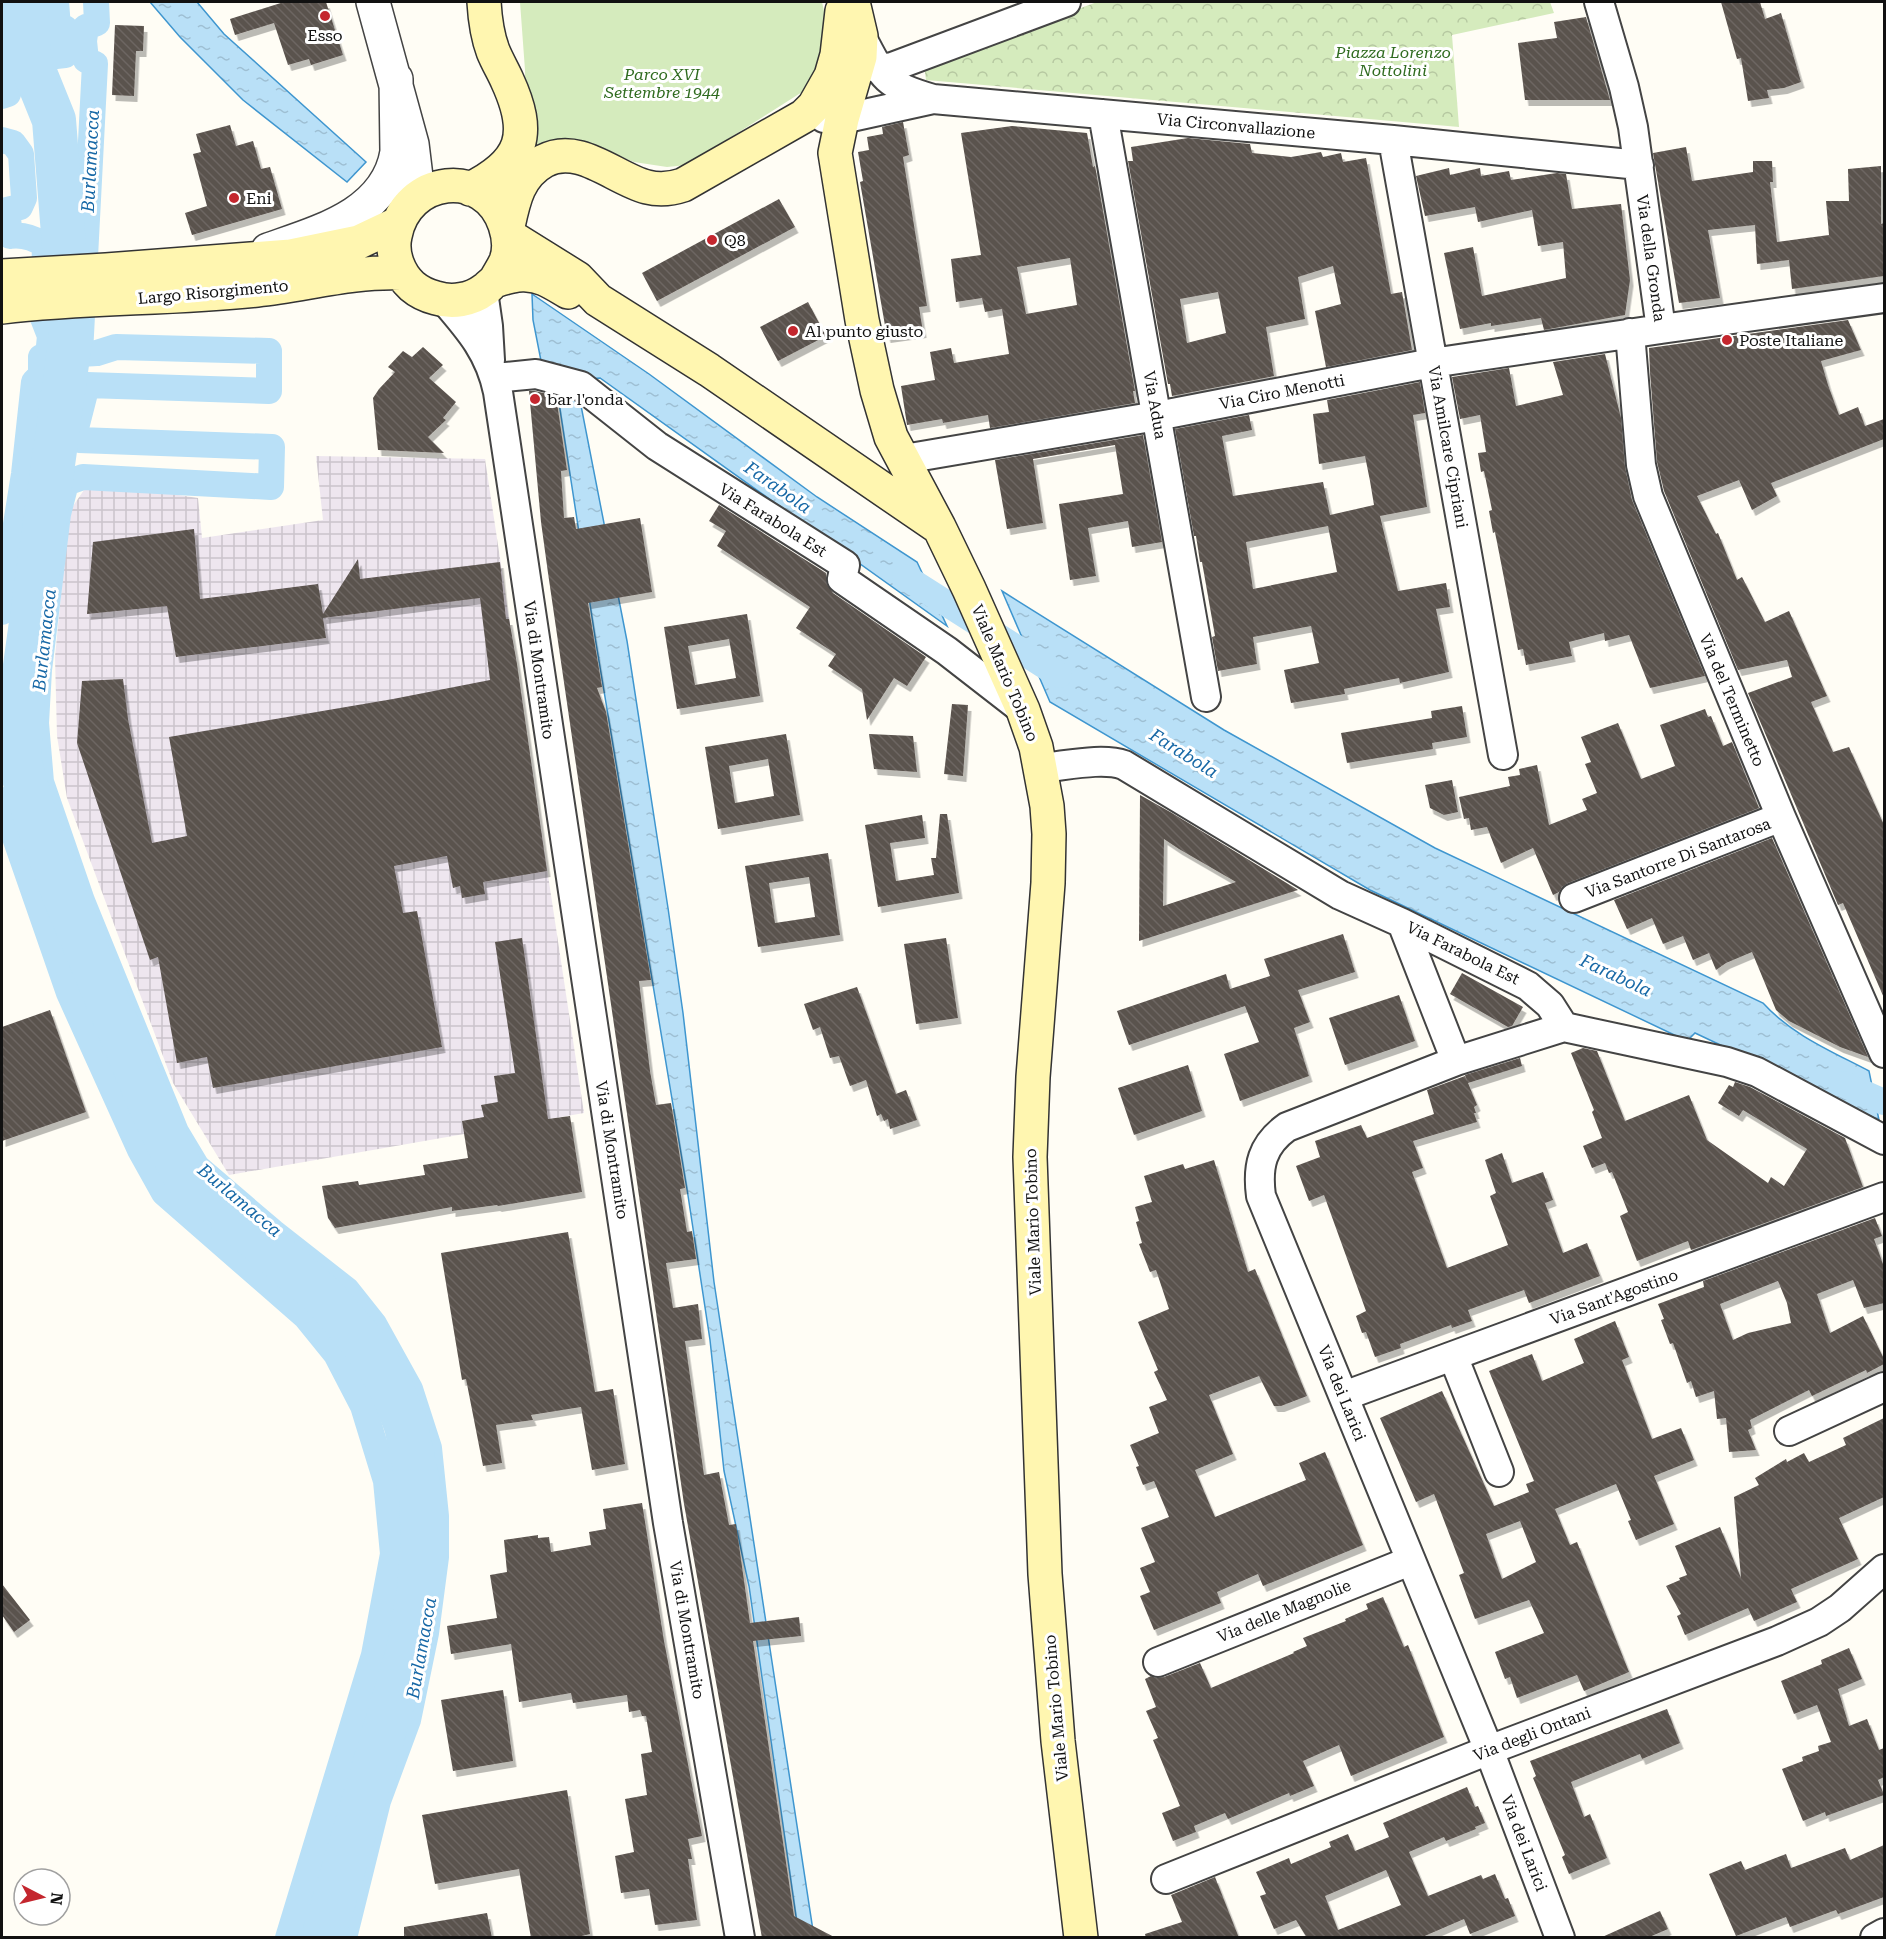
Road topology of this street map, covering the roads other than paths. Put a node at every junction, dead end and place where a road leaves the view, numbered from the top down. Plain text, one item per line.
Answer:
1 (374, 2) edge
2 (484, 2) edge
3 (843, 2) edge
4 (853, 2) edge
5 (1066, 2) edge
6 (1599, 2) edge
7 (861, 36) junction
8 (878, 69) junction
9 (396, 79) junction
10 (933, 99) junction
11 (1103, 114) junction
12 (804, 116) junction
13 (842, 119) junction
14 (1393, 140) junction
15 (1639, 165) junction
16 (460, 187) junction
17 (405, 212) junction
18 (508, 233) junction
19 (244, 259) junction
20 (401, 273) junction
21 (107, 285) junction
22 (489, 286) junction
23 (12, 290) edge
24 (1884, 298) edge
25 (445, 300) junction
26 (598, 300) junction
27 (1661, 329) junction
28 (1630, 333) junction
29 (1432, 363) junction
30 (493, 370) junction
31 (1157, 416) junction
32 (904, 459) junction
33 (939, 527) junction
34 (1206, 697) dead end
35 (1023, 710) junction
36 (1503, 755) dead end
37 (1041, 768) junction
38 (1781, 818) junction
39 (1574, 898) dead end
40 (1402, 923) junction
41 (1564, 1027) junction
42 (1884, 1053) edge
43 (1456, 1061) junction
44 (1884, 1140) edge
45 (1884, 1197) edge
46 (1454, 1356) junction
47 (1884, 1387) edge
48 (1344, 1396) junction
49 (1789, 1431) dead end
50 (1499, 1472) dead end
51 (1410, 1561) junction
52 (1884, 1569) edge
53 (1158, 1662) dead end
54 (1489, 1750) junction
55 (1166, 1879) dead end
56 (1884, 1934) edge
57 (1552, 1935) edge
58 (740, 1938) edge
59 (1081, 1938) edge
60 (1875, 1938) edge

1 - 9 street, Largo Risorgimento
2 - 16 main road
3 - 12 main road
4 - 7 main road, Viale Mario Tobino
5 - 8 street
6 - 15 street, Via della Gronda
7 - 8 street, Via Circonvallazione
7 - 13 main road, Viale Mario Tobino
8 - 10 street, Via Circonvallazione
9 - 16 street, Largo Risorgimento
9 - 17 street, Largo Risorgimento
9 - 19 street, Largo Risorgimento
10 - 11 street, Via Circonvallazione
10 - 13 street
11 - 14 street, Via Circonvallazione
11 - 31 street, Via Adua
12 - 13 street
12 - 18 main road
13 - 32 main road, Viale Mario Tobino
14 - 15 street, Via Circonvallazione
14 - 29 street, Via Amilcare Cipriani
15 - 27 street, Via della Gronda
16 - 17 main road
16 - 18 main road
17 - 19 main road, Largo Risorgimento
17 - 20 main road
18 - 22 main road
18 - 26 main road
19 - 21 main road, Largo Risorgimento
20 - 21 main road, Largo Risorgimento
20 - 25 main road
21 - 23 main road, Largo Risorgimento
22 - 25 main road
22 - 26 main road
22 - 30 street, Via di Montramito
24 - 27 street, Via della Gronda
25 - 30 street, Via di Montramito
26 - 33 main road
27 - 28 street, Via Ciro Menotti
28 - 29 street, Via Ciro Menotti
28 - 38 street, Via del Terminetto
29 - 31 street, Via Ciro Menotti
29 - 36 street, Via Amilcare Cipriani
30 - 35 street, Via Farabola Est
30 - 58 street, Via di Montramito
31 - 32 street, Via Ciro Menotti
31 - 34 street, Via Adua
32 - 33 main road, Viale Mario Tobino
33 - 35 main road, Viale Mario Tobino
35 - 37 main road, Viale Mario Tobino
37 - 40 street, Via Farabola Est
37 - 59 main road, Viale Mario Tobino
38 - 39 street, Via Santorre Di Santarosa
38 - 42 street, Via del Terminetto
40 - 41 street, Via Farabola Est
40 - 43 street
41 - 43 street, Via dei Larici
41 - 44 street
43 - 48 street, Via dei Larici
45 - 46 street, Via Sant'Agostino
46 - 48 street, Via Sant'Agostino
46 - 50 street
47 - 49 street
48 - 51 street, Via dei Larici
51 - 53 street, Via delle Magnolie
51 - 54 street, Via dei Larici
52 - 54 street, Via degli Ontani
54 - 55 street, Via degli Ontani
54 - 57 street, Via dei Larici
56 - 60 street

